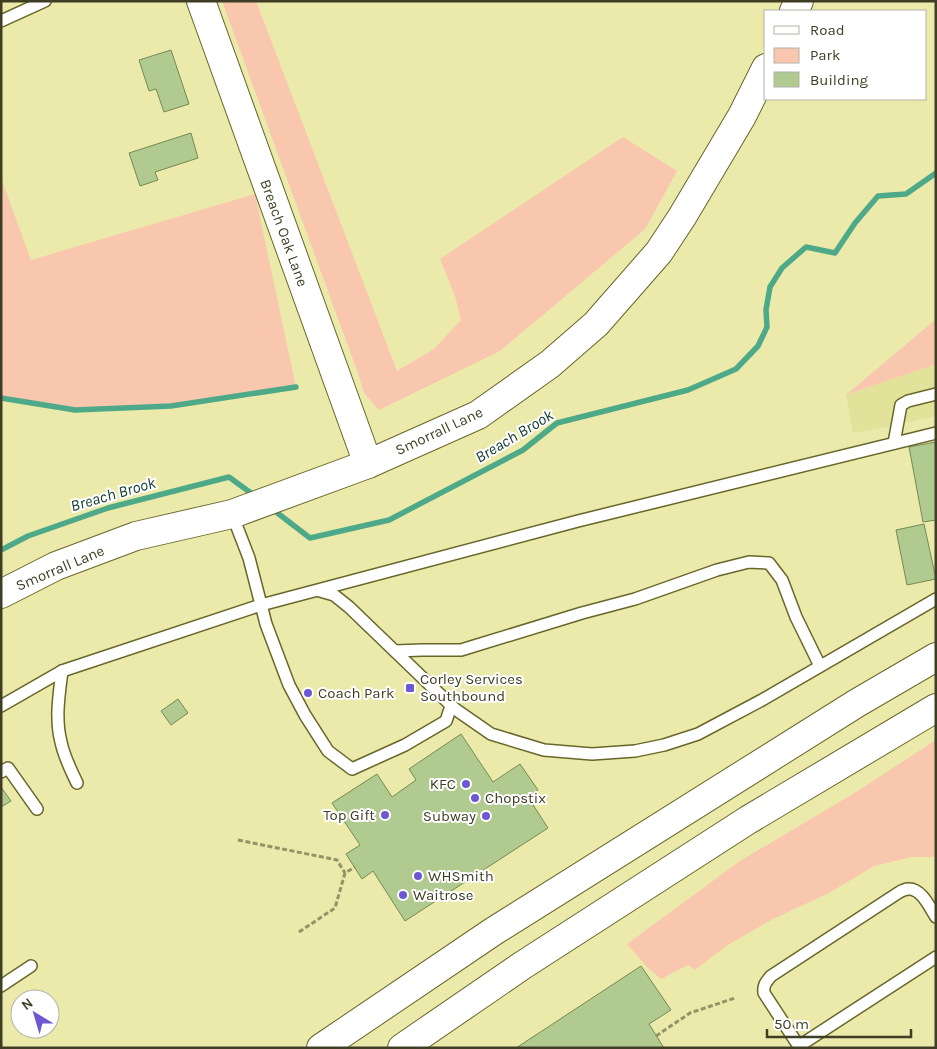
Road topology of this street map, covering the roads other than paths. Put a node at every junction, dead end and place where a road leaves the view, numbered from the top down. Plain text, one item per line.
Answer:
1 (45, 1) edge
2 (201, 1) edge
3 (1, 21) edge
4 (764, 72) edge
5 (936, 394) edge
6 (936, 433) edge
7 (894, 443) junction
8 (368, 464) junction
9 (240, 511) junction
10 (318, 591) junction
11 (1, 594) edge
12 (936, 600) edge
13 (261, 605) junction
14 (395, 651) junction
15 (936, 657) edge
16 (820, 666) junction
17 (62, 671) junction
18 (1, 706) edge
19 (451, 706) junction
20 (936, 708) edge
21 (1, 772) edge
22 (77, 783) dead end
23 (37, 809) dead end
24 (936, 917) edge
25 (936, 957) edge
26 (31, 966) dead end
27 (1, 986) edge
28 (800, 1047) edge
29 (321, 1048) edge
30 (402, 1048) edge

1 - 3 lane
2 - 8 main road, Breach Oak Lane
4 - 8 main road, Smorrall Lane
5 - 7 lane
6 - 7 lane
7 - 10 lane
8 - 9 main road, Smorrall Lane
9 - 11 main road, Smorrall Lane
9 - 13 lane
10 - 13 lane
10 - 14 lane
12 - 16 lane
13 - 17 lane
13 - 19 lane
14 - 16 lane
14 - 19 lane
15 - 29 main road
16 - 19 lane
17 - 18 lane
17 - 22 lane
20 - 30 main road
21 - 23 lane
24 - 28 lane
25 - 28 lane
26 - 27 lane

